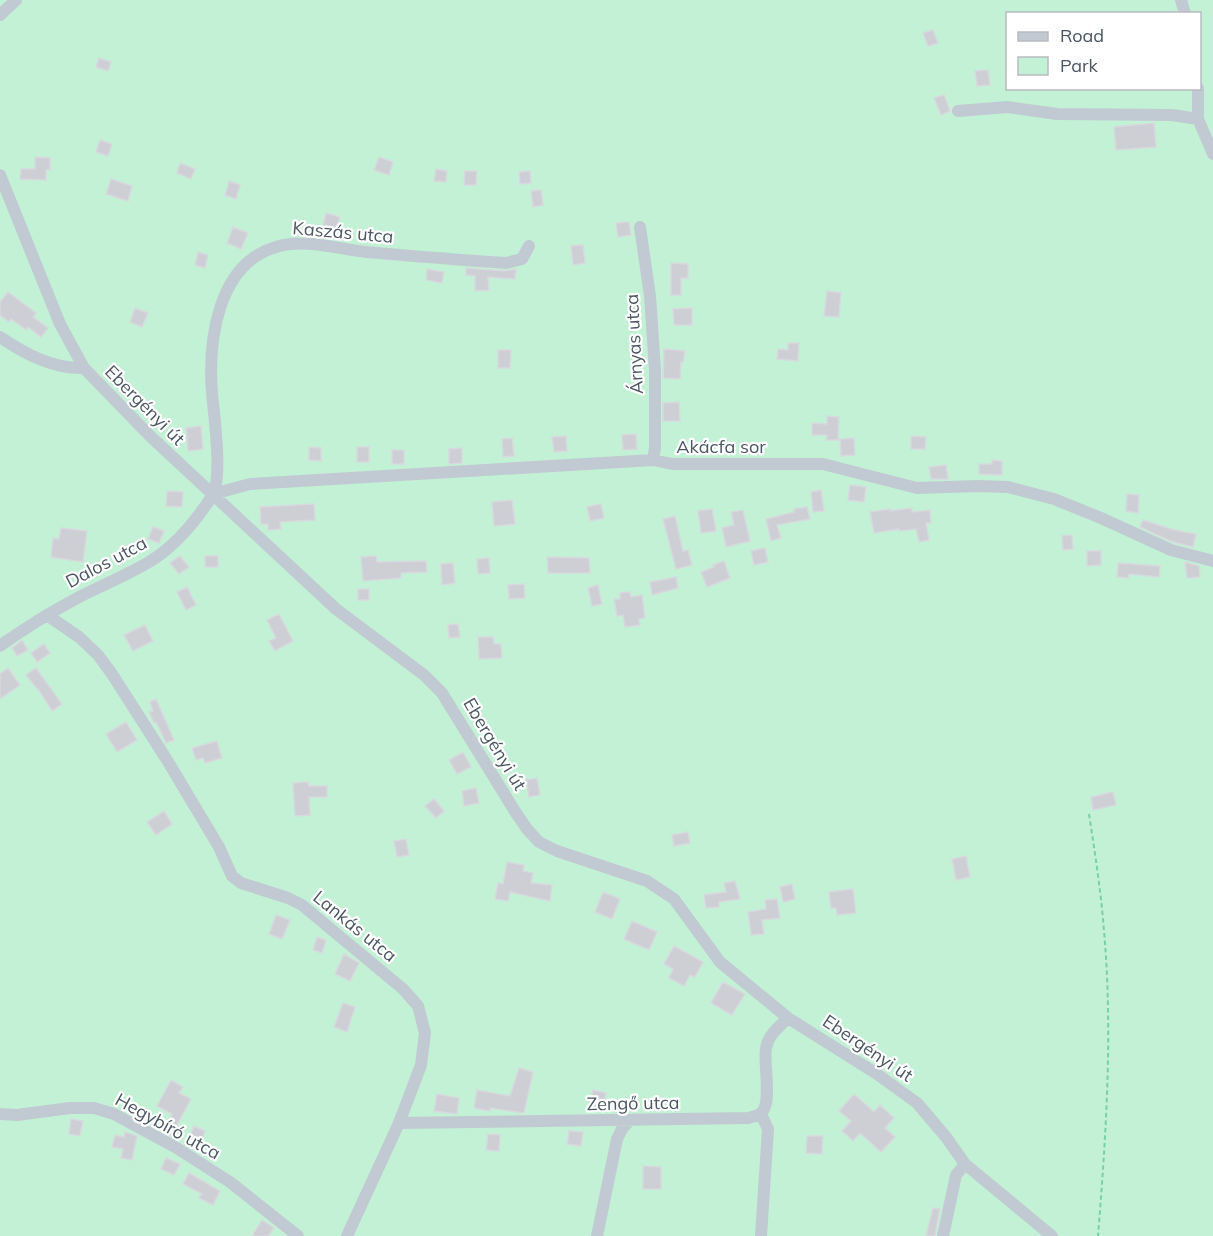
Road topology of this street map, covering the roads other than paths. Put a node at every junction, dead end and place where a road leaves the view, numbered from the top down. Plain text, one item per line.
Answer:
1 (16, 0) edge
2 (0, 15) edge
3 (1198, 90) edge
4 (958, 111) dead end
5 (1198, 119) junction
6 (1213, 154) edge
7 (0, 175) edge
8 (640, 227) dead end
9 (529, 246) dead end
10 (0, 337) edge
11 (84, 368) junction
12 (652, 460) junction
13 (213, 494) junction
14 (1213, 561) edge
15 (47, 615) junction
16 (0, 646) edge
17 (788, 1018) junction
18 (761, 1113) junction
19 (0, 1114) edge
20 (629, 1121) junction
21 (399, 1123) junction
22 (965, 1164) junction
23 (298, 1236) edge
24 (347, 1236) edge
25 (597, 1236) edge
26 (761, 1236) edge
27 (943, 1236) edge
28 (1052, 1236) edge

1 - 2 street
3 - 5 street
4 - 5 street
5 - 6 street
7 - 11 street, Ebergényi út
8 - 12 street, Árnyas utca
9 - 13 street, Kaszás utca
10 - 11 street
11 - 13 street, Ebergényi út
12 - 13 street, Akácfa sor
12 - 14 street, Akácfa sor
13 - 15 street, Dalos utca
13 - 17 street, Ebergényi út
15 - 16 street, Dalos utca
15 - 21 street, Lankás utca
17 - 18 street
17 - 22 street, Ebergényi út
18 - 20 street, Zengő utca
18 - 26 street
19 - 23 street, Hegybíró utca
20 - 21 street, Zengő utca
20 - 25 street
21 - 24 street, Lankás utca
22 - 27 street
22 - 28 street, Ebergényi út

